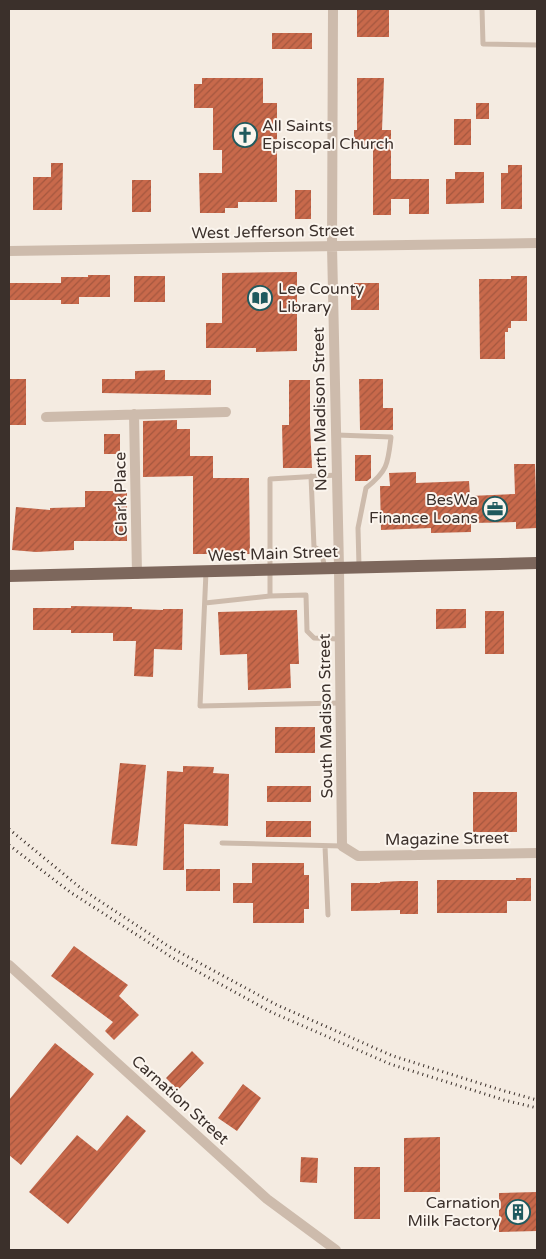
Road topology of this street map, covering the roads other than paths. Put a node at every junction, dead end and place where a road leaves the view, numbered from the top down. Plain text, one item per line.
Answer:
1 (333, 9) edge
2 (482, 9) edge
3 (537, 45) edge
4 (537, 243) edge
5 (332, 246) junction
6 (9, 251) edge
7 (226, 412) dead end
8 (134, 414) junction
9 (46, 417) dead end
10 (336, 435) junction
11 (337, 475) junction
12 (311, 476) junction
13 (537, 563) edge
14 (360, 567) junction
15 (325, 568) junction
16 (339, 568) junction
17 (270, 570) junction
18 (206, 572) junction
19 (138, 574) junction
20 (9, 576) edge
21 (270, 596) junction
22 (205, 602) junction
23 (340, 639) junction
24 (341, 703) junction
25 (222, 843) dead end
26 (325, 846) junction
27 (342, 846) junction
28 (537, 853) edge
29 (328, 915) dead end
30 (9, 965) edge
31 (336, 1250) edge

1 - 5 street, North Madison Street
2 - 3 lane
4 - 5 street, West Jefferson Street
5 - 6 street, West Jefferson Street
5 - 10 street, North Madison Street
7 - 8 street
8 - 9 street
8 - 19 street, Clark Place
10 - 11 street, North Madison Street
10 - 14 lane
11 - 12 lane
11 - 16 street, North Madison Street
12 - 15 lane
12 - 17 lane
13 - 14 main road, West Main Street
14 - 16 main road, West Main Street
15 - 16 main road, West Main Street
15 - 17 main road, West Main Street
16 - 23 street, South Madison Street
17 - 18 main road, West Main Street
17 - 21 lane
18 - 19 main road, West Main Street
18 - 22 lane
19 - 20 main road, West Main Street
21 - 22 lane
21 - 23 lane
22 - 24 lane
23 - 24 street, South Madison Street
24 - 27 street, South Madison Street
25 - 26 lane
26 - 27 lane
26 - 29 lane
27 - 28 street, Magazine Street
30 - 31 street, Carnation Street

